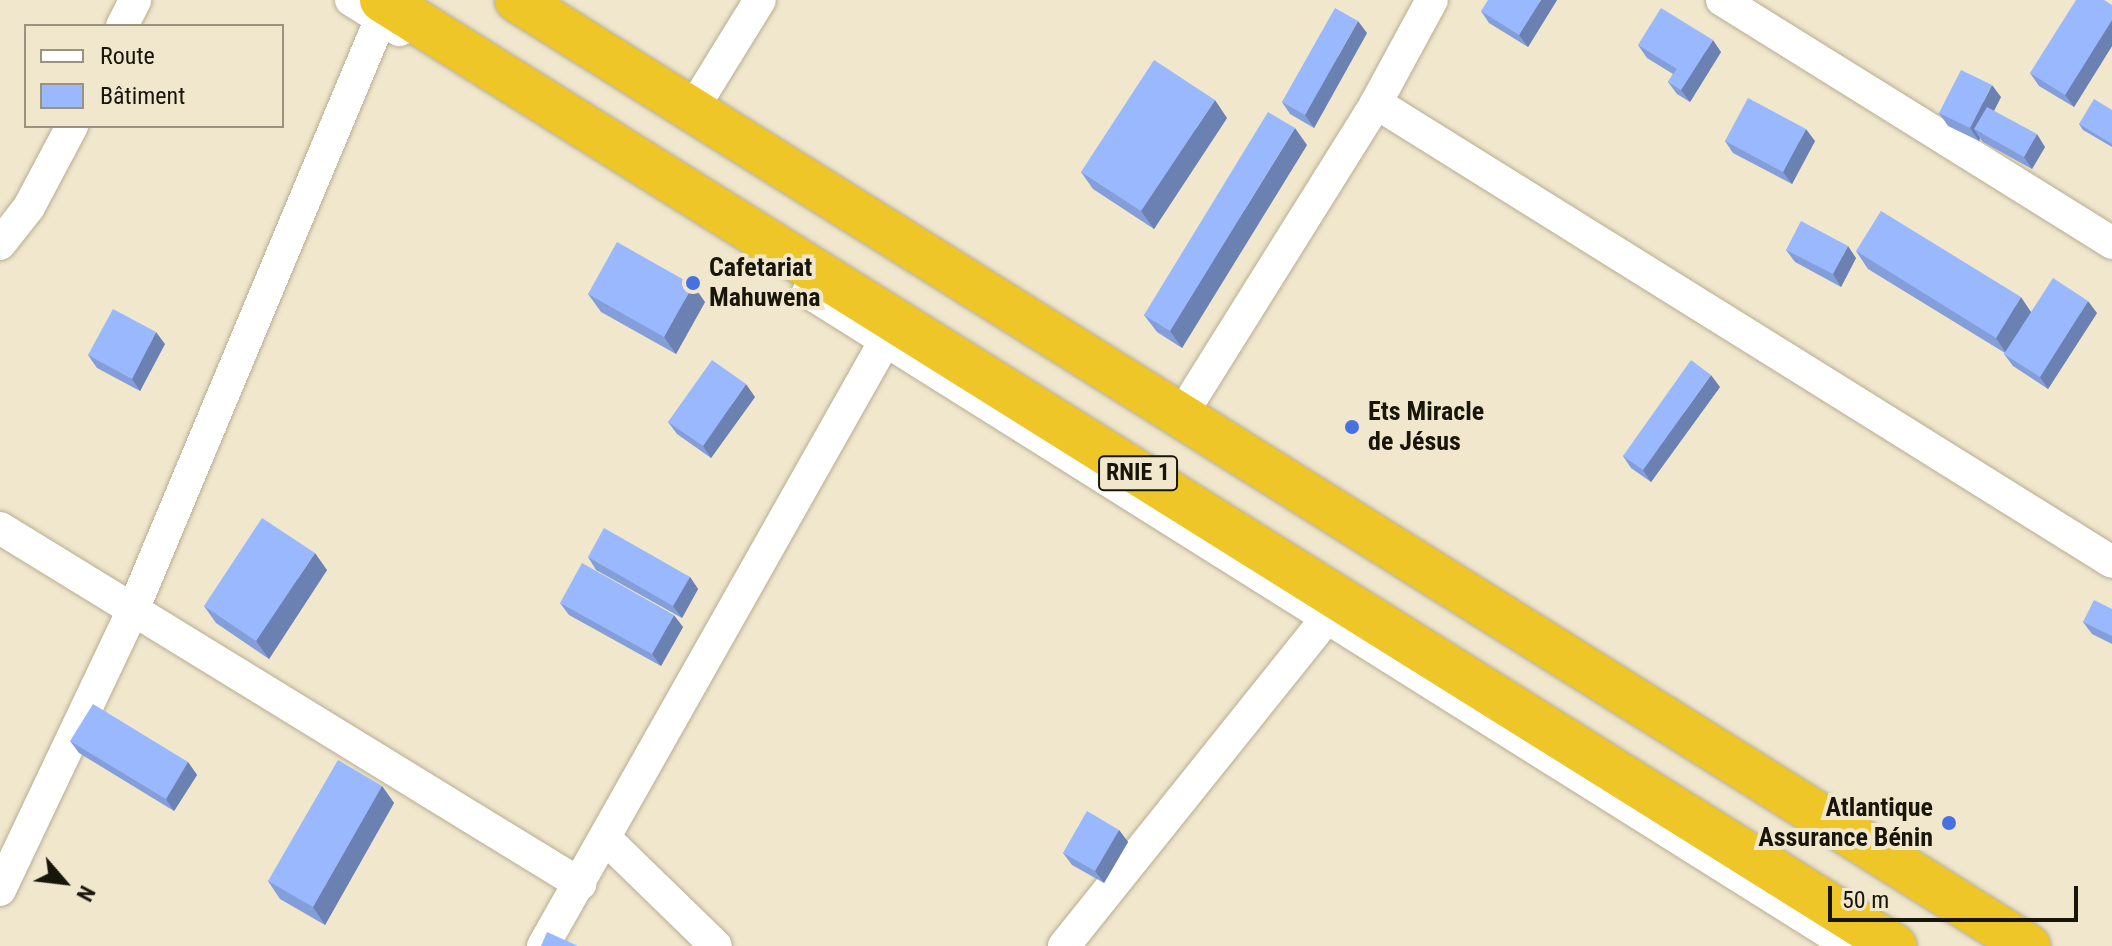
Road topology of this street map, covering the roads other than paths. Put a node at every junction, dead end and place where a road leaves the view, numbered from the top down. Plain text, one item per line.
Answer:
1 (135, 0) edge
2 (351, 0) edge
3 (517, 0) edge
4 (760, 0) edge
5 (1432, 0) edge
6 (1722, 0) edge
7 (382, 9) edge
8 (123, 24) edge
9 (1376, 103) junction
10 (692, 110) junction
11 (71, 128) edge
12 (2112, 243) edge
13 (0, 244) edge
14 (885, 341) junction
15 (1182, 414) junction
16 (0, 528) edge
17 (2112, 562) edge
18 (133, 610) junction
19 (1327, 618) junction
20 (606, 839) junction
21 (580, 884) junction
22 (0, 890) edge
23 (543, 946) edge
24 (716, 946) edge
25 (1064, 946) edge
26 (1850, 946) edge
27 (1894, 946) edge
28 (2028, 946) edge

1 - 8 street
2 - 7 street
3 - 10 highway, RNIE 1
4 - 10 street
5 - 9 street
6 - 12 street
7 - 14 street
7 - 18 street
7 - 27 highway, RNIE 1
9 - 15 street
9 - 17 street
10 - 15 highway, RNIE 1
11 - 13 street
14 - 19 street
14 - 20 street
15 - 28 highway, RNIE 1
16 - 18 street
18 - 21 street
18 - 22 street
19 - 25 street
19 - 26 street
20 - 21 street
20 - 24 street
21 - 23 street

